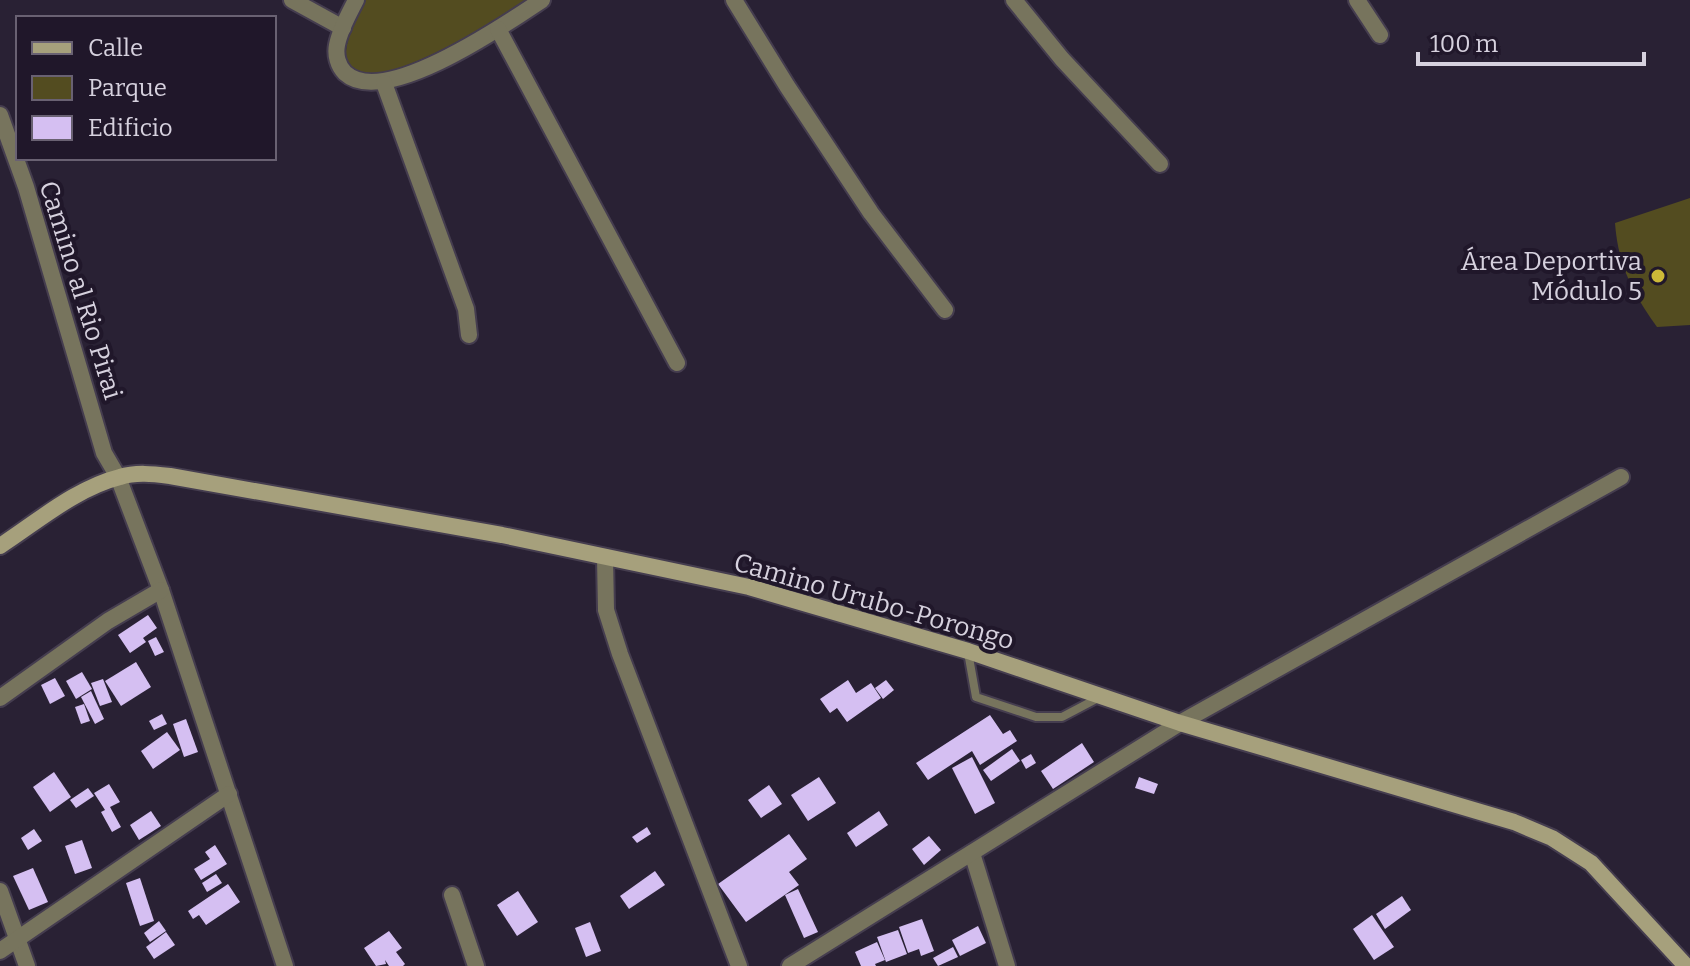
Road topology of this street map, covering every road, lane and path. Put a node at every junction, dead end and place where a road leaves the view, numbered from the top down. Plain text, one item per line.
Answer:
1 (292, 0) edge
2 (356, 0) edge
3 (542, 0) edge
4 (734, 0) edge
5 (1014, 0) edge
6 (1357, 0) edge
7 (343, 28) junction
8 (498, 29) junction
9 (1380, 35) dead end
10 (384, 83) junction
11 (0, 115) edge
12 (16, 159) edge
13 (16, 160) edge
14 (1160, 164) dead end
15 (945, 310) dead end
16 (469, 335) dead end
17 (677, 363) dead end
18 (118, 477) junction
19 (1621, 477) dead end
20 (0, 546) edge
21 (605, 557) junction
22 (161, 590) junction
23 (968, 651) junction
24 (1101, 696) junction
25 (0, 698) edge
26 (1180, 723) junction
27 (229, 794) junction
28 (972, 853) junction
29 (0, 891) edge
30 (452, 895) dead end
31 (17, 939) junction
32 (0, 951) edge
33 (27, 966) edge
34 (285, 966) edge
35 (476, 966) edge
36 (739, 966) edge
37 (790, 966) edge
38 (1007, 966) edge
39 (1686, 966) edge

1 - 7 street
2 - 7 street
3 - 8 street
4 - 15 street
5 - 14 street
6 - 9 street
7 - 10 street
8 - 10 street
8 - 17 street
10 - 16 street
11 - 12 street, Camino al Rio Pirai
13 - 18 street, Camino al Rio Pirai
18 - 20 main road, Camino Urubo-Porongo
18 - 21 main road, Camino Urubo-Porongo
18 - 22 street, Camino al Rio Pirai
19 - 26 street
21 - 23 main road, Camino Urubo-Porongo
21 - 36 street
22 - 25 street
22 - 27 street, Camino al Rio Pirai
23 - 24 main road, Camino Urubo-Porongo
23 - 24 lane
24 - 26 main road, Camino Urubo-Porongo
26 - 28 street
26 - 39 main road, Camino Urubo-Porongo
27 - 31 street
27 - 34 street, Camino al Rio Pirai
28 - 37 street
28 - 38 street
29 - 31 street
30 - 35 street
31 - 32 street
31 - 33 street

